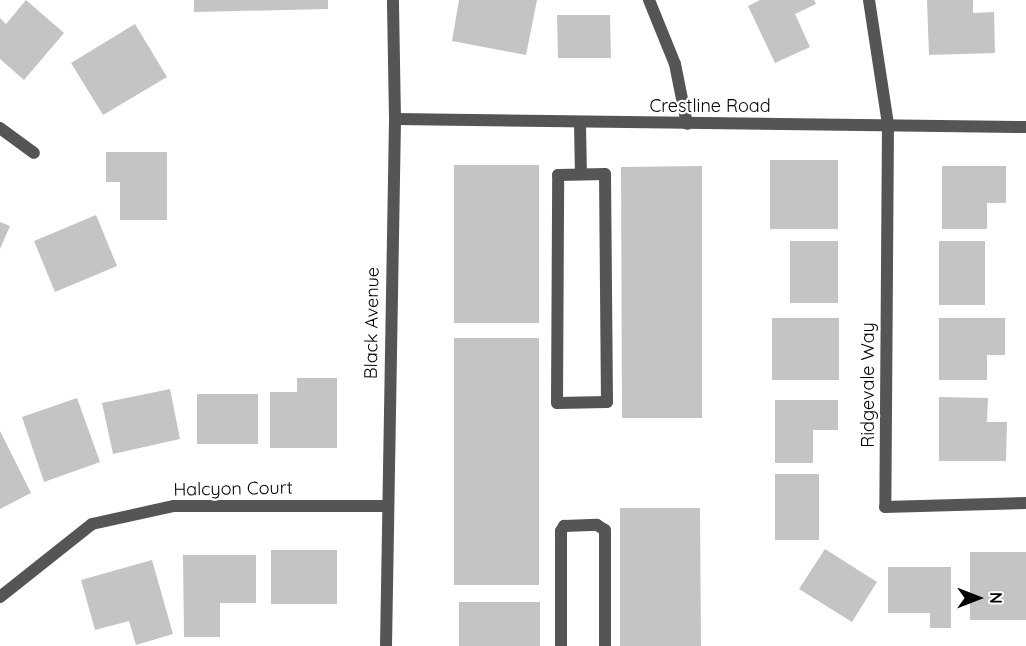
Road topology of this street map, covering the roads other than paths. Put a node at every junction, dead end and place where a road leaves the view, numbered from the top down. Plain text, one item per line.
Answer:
1 (393, 0) edge
2 (649, 0) edge
3 (869, 0) edge
4 (395, 119) junction
5 (579, 124) junction
6 (687, 124) junction
7 (888, 124) junction
8 (1026, 127) edge
9 (0, 128) edge
10 (34, 153) dead end
11 (581, 174) junction
12 (1026, 503) edge
13 (386, 506) junction
14 (0, 597) edge
15 (386, 646) edge
16 (561, 646) edge
17 (605, 646) edge

1 - 4 street, Black Avenue
2 - 6 street
3 - 7 street
4 - 5 street, Crestline Road
4 - 13 street, Black Avenue
5 - 6 street, Crestline Road
5 - 11 street
6 - 7 street, Crestline Road
7 - 8 street, Crestline Road
7 - 12 street, Ridgevale Way
9 - 10 street
11 - 11 street
13 - 14 street, Halcyon Court
13 - 15 street, Black Avenue
16 - 17 street

